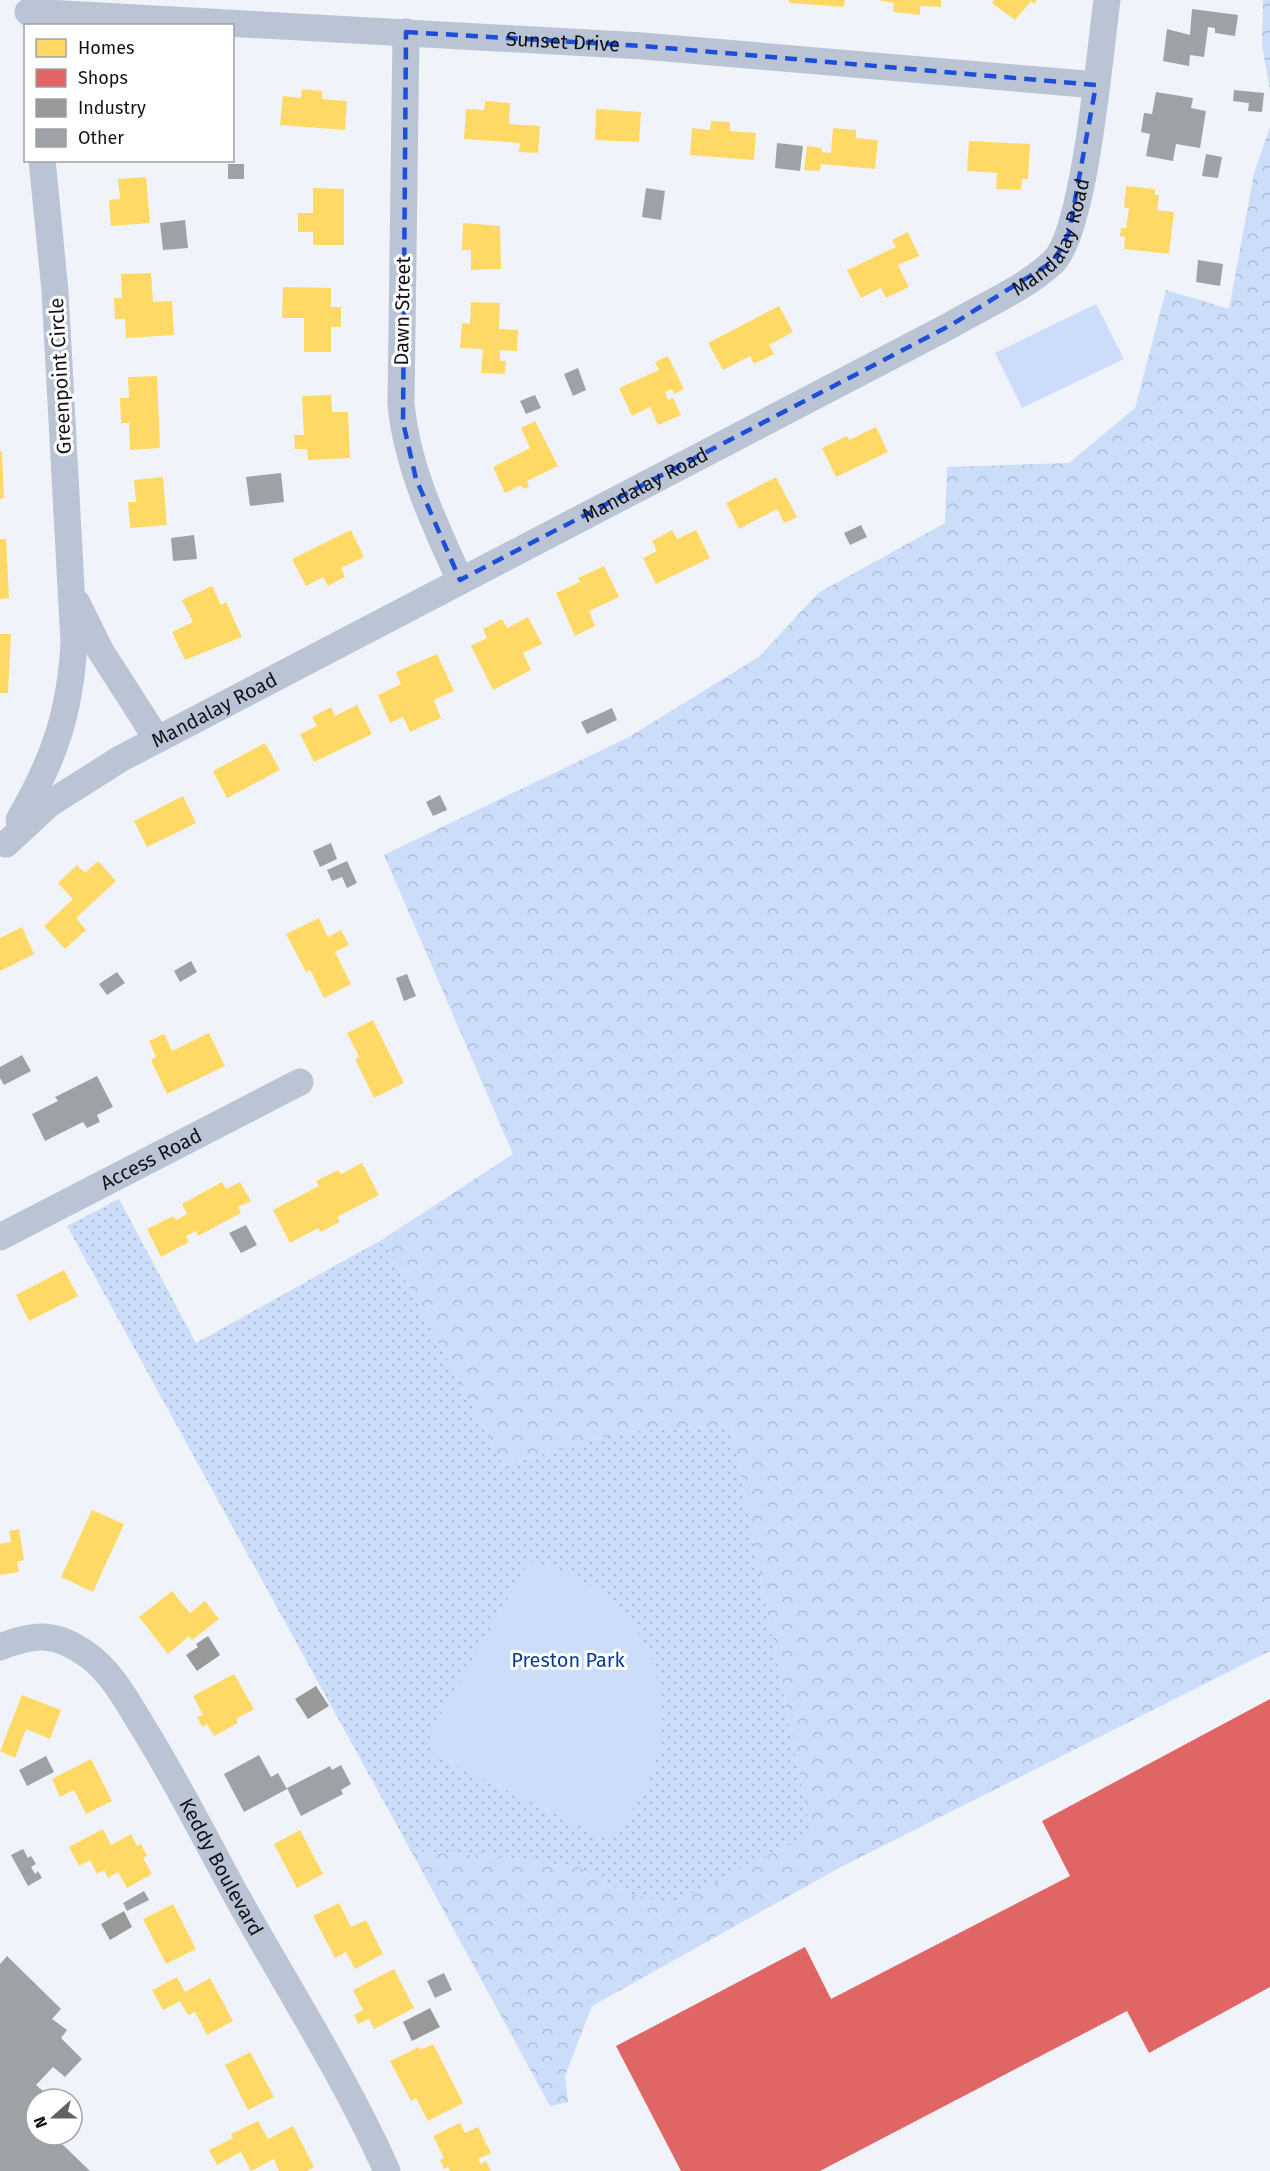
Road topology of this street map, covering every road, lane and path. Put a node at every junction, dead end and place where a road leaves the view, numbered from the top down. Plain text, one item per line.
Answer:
1 (1107, 0) edge
2 (28, 13) edge
3 (406, 32) junction
4 (1096, 85) junction
5 (42, 162) edge
6 (460, 580) junction
7 (72, 592) junction
8 (157, 739) junction
9 (3, 846) edge
10 (300, 1082) dead end
11 (0, 1237) edge
12 (0, 1647) edge
13 (387, 2171) edge

1 - 4 street, Mandalay Road
2 - 3 street, Sunset Drive
3 - 4 street, Sunset Drive
3 - 6 street, Dawn Street
4 - 6 street, Mandalay Road
5 - 7 street, Greenpoint Circle
6 - 8 street, Mandalay Road
7 - 8 street, Greenpoint Circle
7 - 9 street, Greenpoint Circle
8 - 9 street, Mandalay Road
10 - 11 street, Access Road
12 - 13 street, Keddy Boulevard

